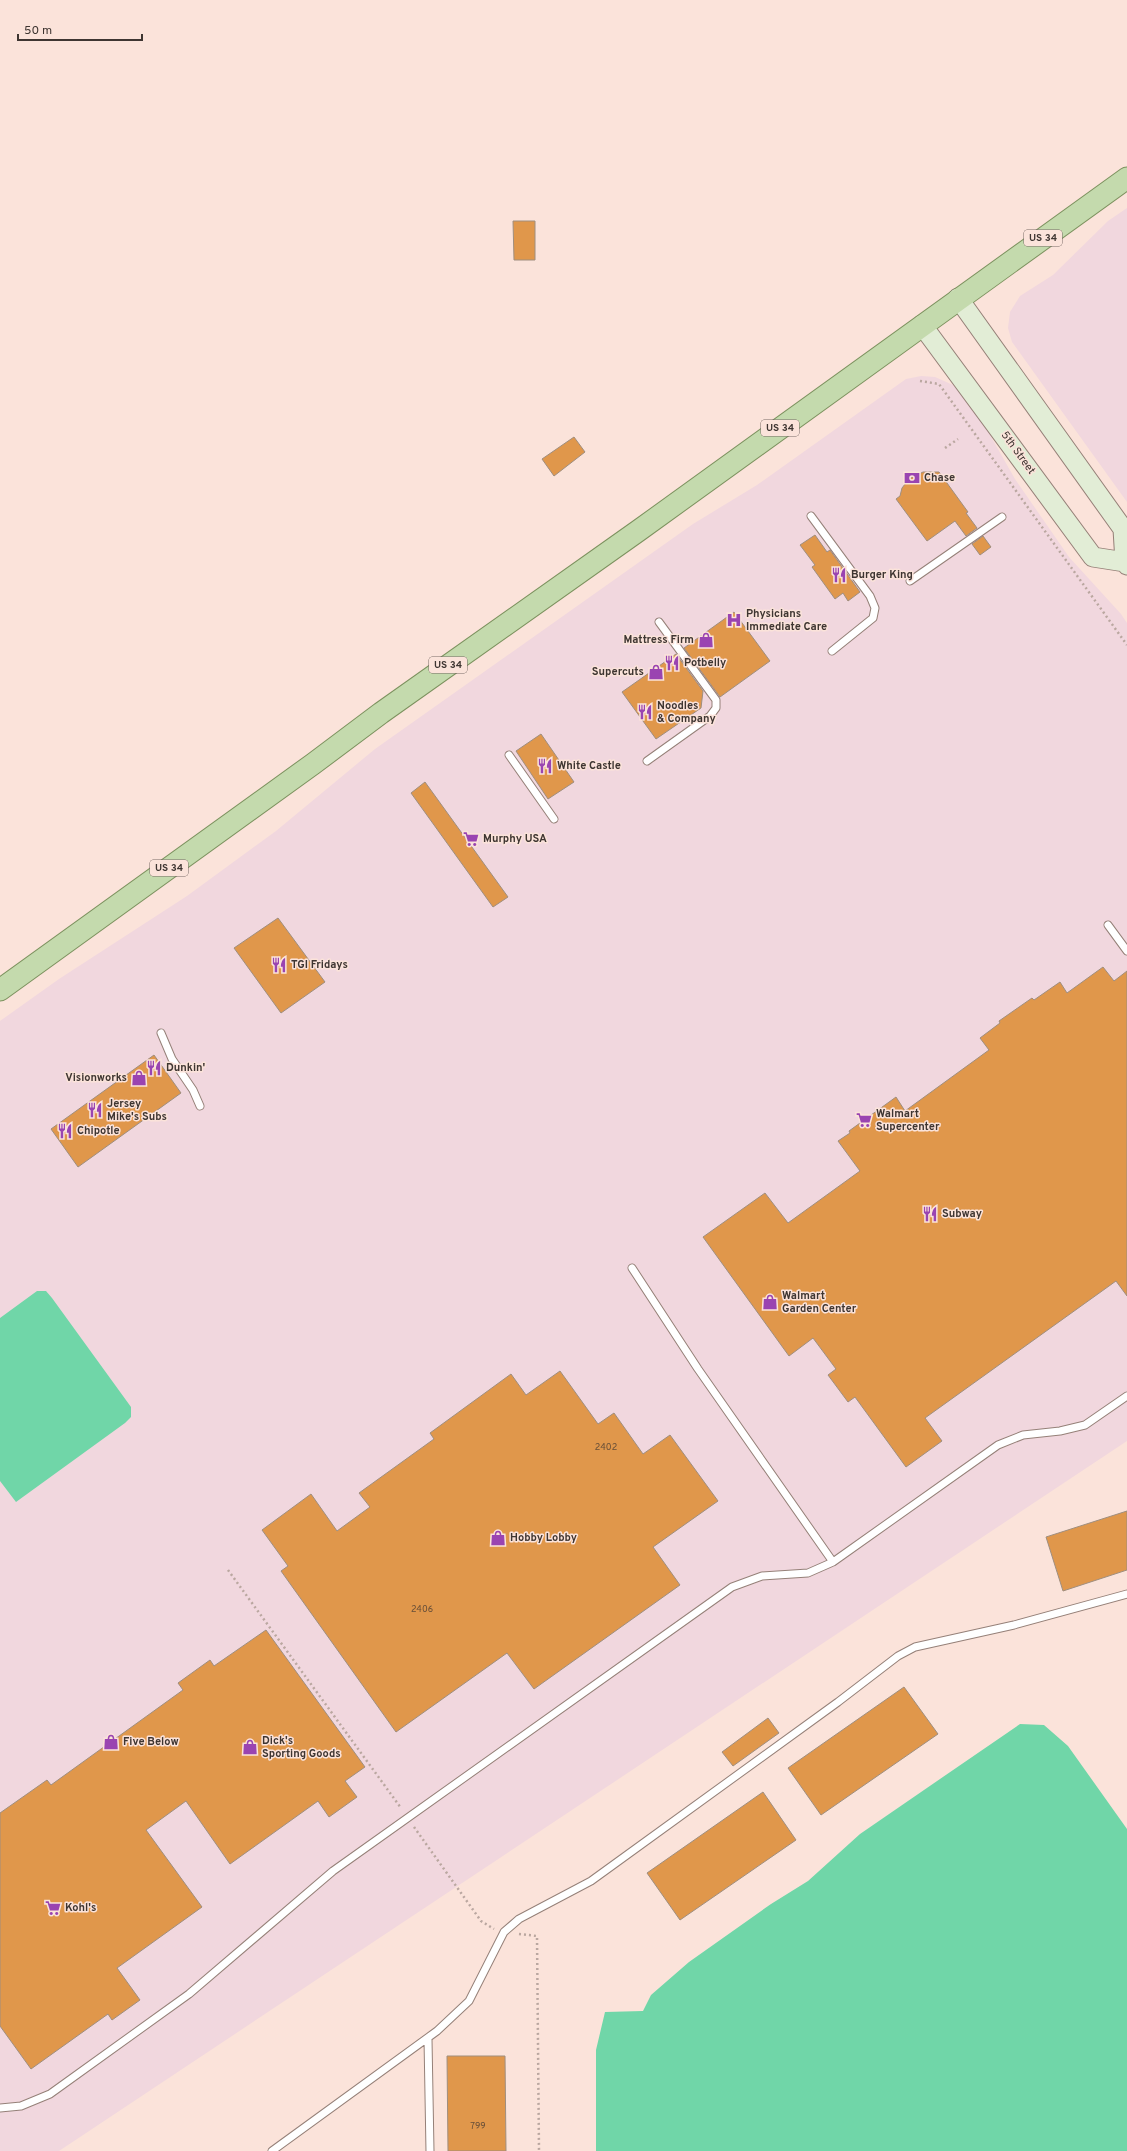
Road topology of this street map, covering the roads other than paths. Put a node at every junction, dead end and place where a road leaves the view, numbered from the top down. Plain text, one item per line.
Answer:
1 (1127, 178) edge
2 (958, 298) junction
3 (922, 325) junction
4 (811, 516) dead end
5 (1002, 517) dead end
6 (1126, 564) edge
7 (910, 581) dead end
8 (659, 622) dead end
9 (832, 652) dead end
10 (509, 755) dead end
11 (647, 761) dead end
12 (554, 818) dead end
13 (1108, 925) dead end
14 (1127, 951) edge
15 (0, 990) edge
16 (161, 1034) dead end
17 (200, 1106) dead end
18 (632, 1268) dead end
19 (1127, 1396) edge
20 (833, 1562) junction
21 (1127, 1594) edge
22 (428, 2039) junction
23 (0, 2108) edge
24 (272, 2151) edge
25 (430, 2151) edge

1 - 2 main road, US 34
2 - 3 main road, US 34
2 - 6 street, 5th Street
3 - 6 street, 5th Street
3 - 15 main road, US 34
4 - 9 lane
5 - 7 lane
8 - 11 lane
10 - 12 lane
13 - 14 lane
16 - 17 lane
18 - 20 lane
19 - 20 lane
20 - 23 lane
21 - 22 lane
22 - 24 lane
22 - 25 lane

